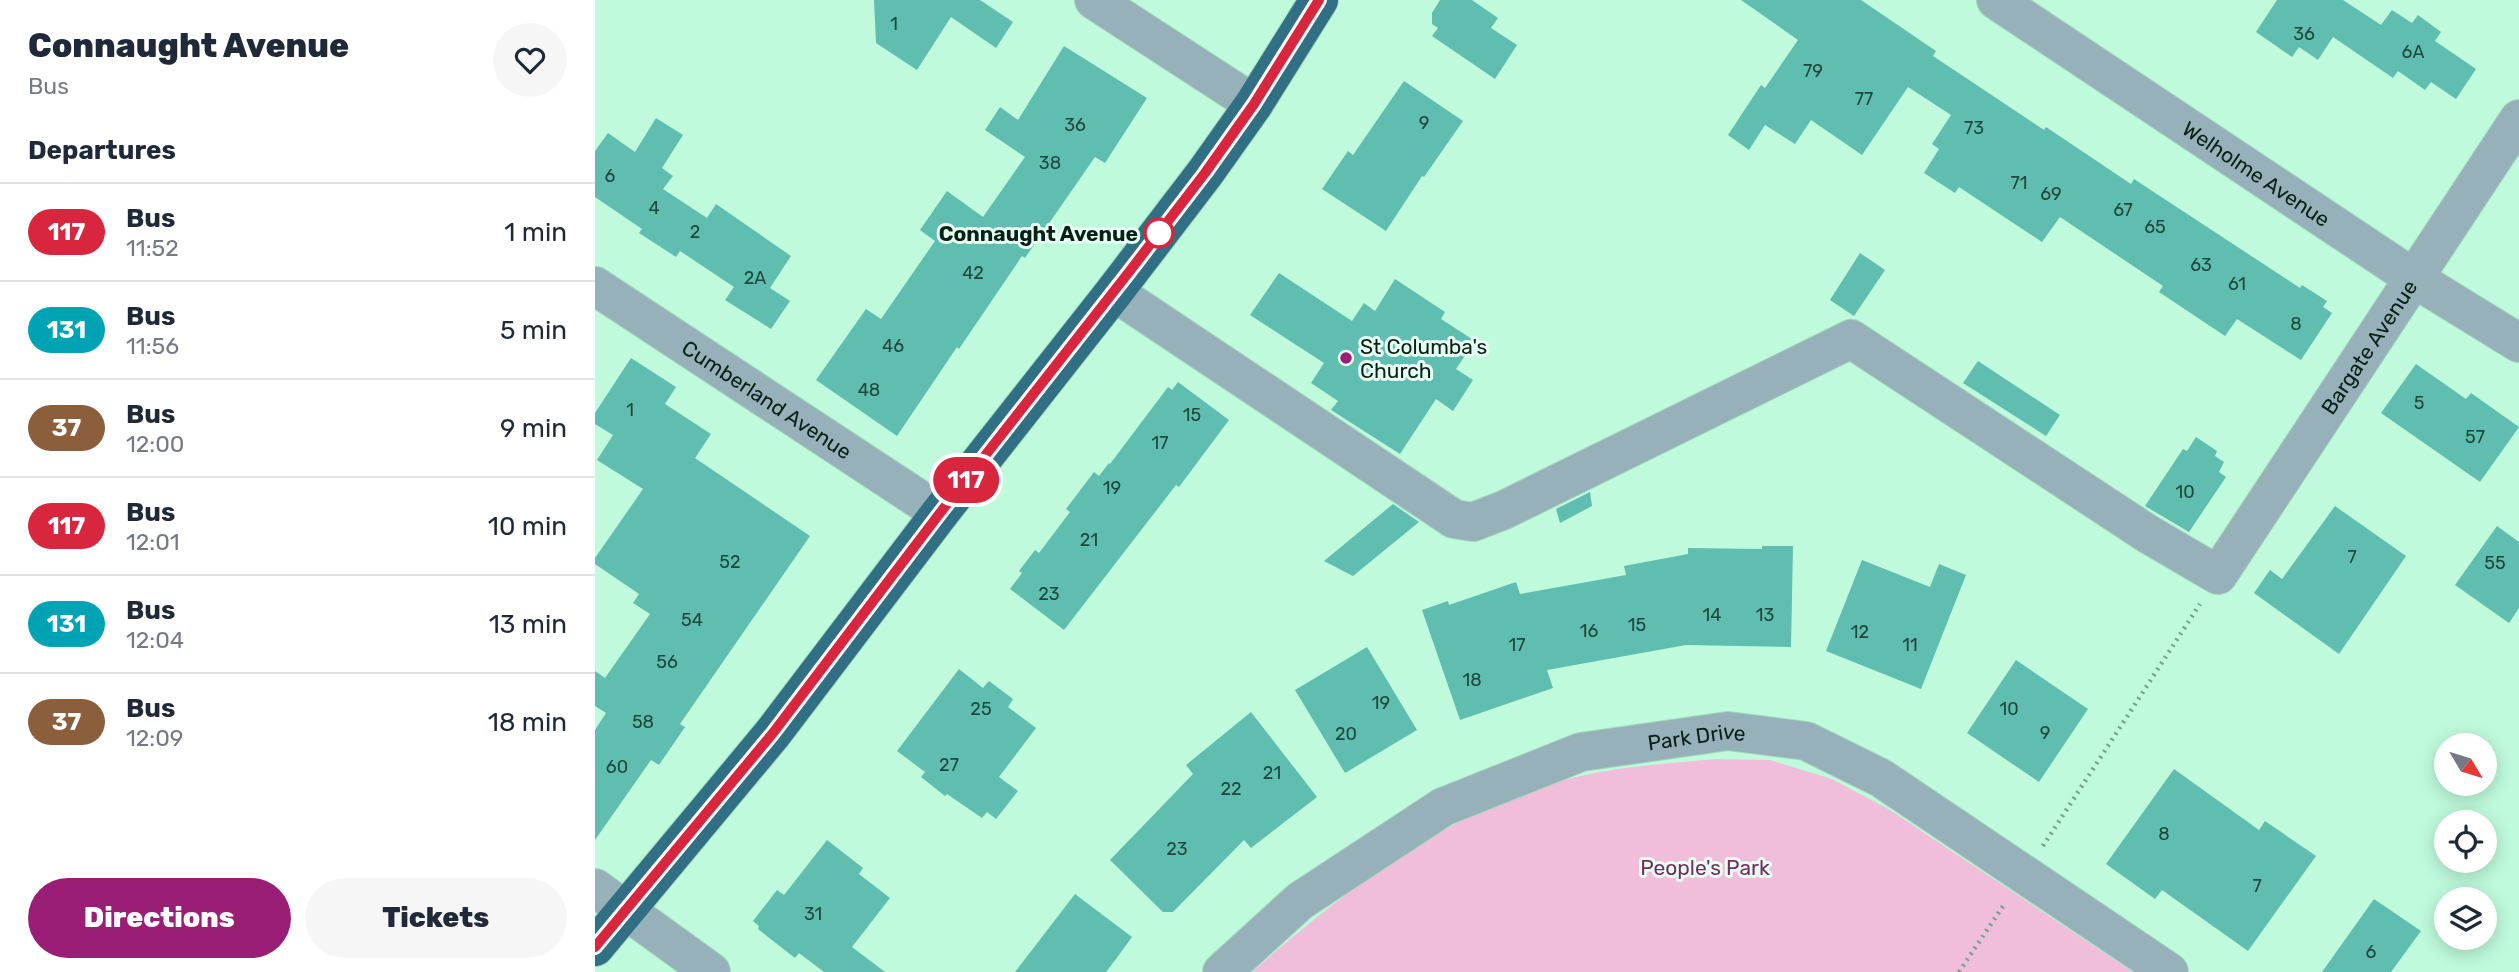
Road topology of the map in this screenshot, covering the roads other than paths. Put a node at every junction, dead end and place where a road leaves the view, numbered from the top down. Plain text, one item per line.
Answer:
1 (1094, 0) edge
2 (1319, 0) edge
3 (1996, 0) edge
4 (1254, 104) junction
5 (2519, 119) edge
6 (2415, 279) junction
7 (595, 286) edge
8 (1114, 292) junction
9 (2519, 343) edge
10 (940, 513) junction
11 (595, 888) edge
12 (627, 910) junction
13 (595, 947) edge
14 (711, 972) edge
15 (1222, 972) edge
16 (2169, 972) edge

1 - 4 street
2 - 4 highway
3 - 6 street, Welholme Avenue
4 - 8 highway
5 - 6 street, Bargate Avenue
6 - 8 street, Bargate Avenue
6 - 9 street, Welholme Avenue
7 - 10 street, Cumberland Avenue
8 - 10 highway
10 - 12 highway
11 - 12 street
12 - 13 highway
12 - 14 street
15 - 16 street, Park Drive

